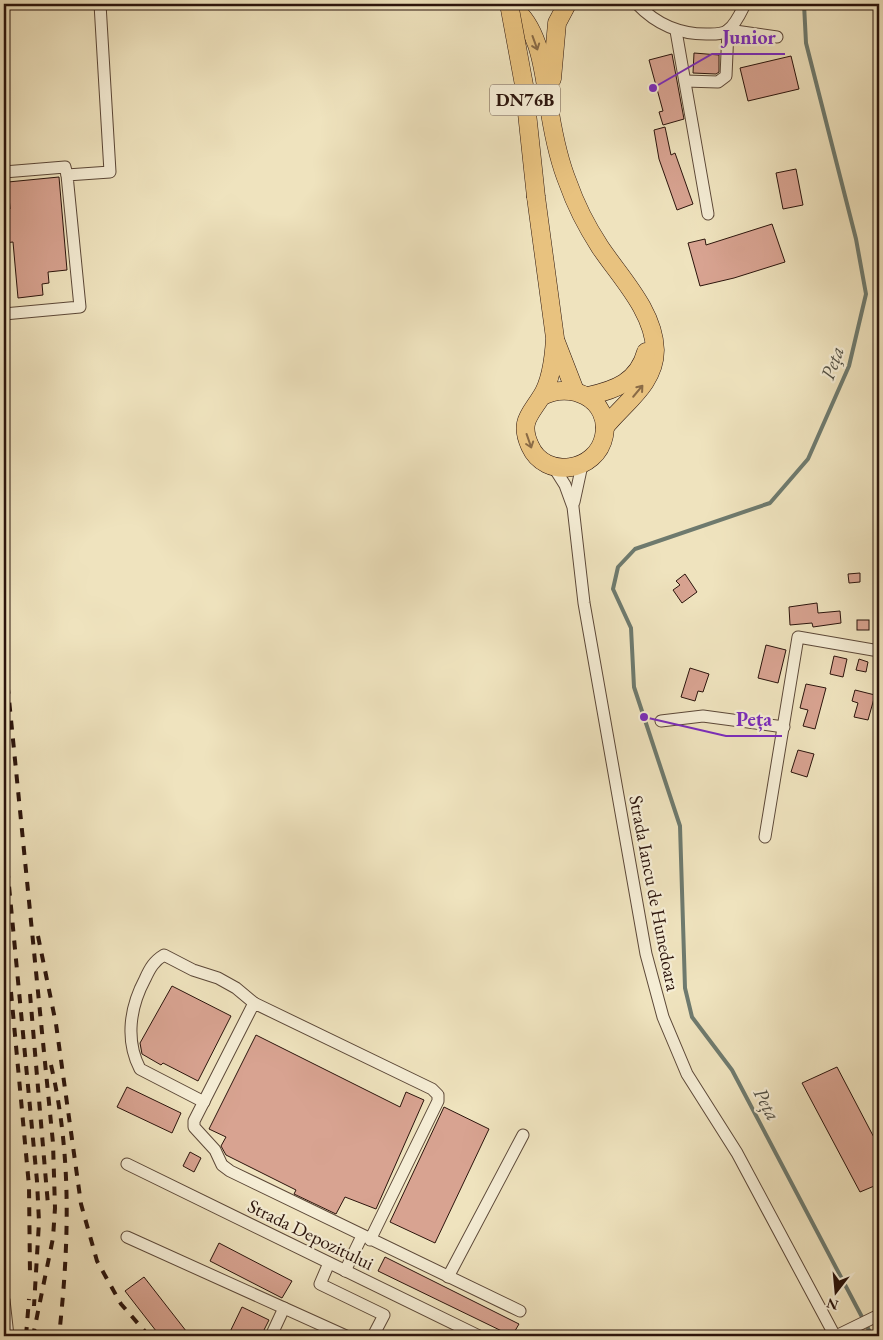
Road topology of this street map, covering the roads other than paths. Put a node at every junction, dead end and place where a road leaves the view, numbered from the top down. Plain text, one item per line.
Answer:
1 (100, 4) edge
2 (508, 4) edge
3 (567, 4) edge
4 (637, 4) edge
5 (745, 4) edge
6 (728, 30) junction
7 (676, 31) junction
8 (777, 37) dead end
9 (685, 81) junction
10 (550, 114) junction
11 (4, 172) edge
12 (67, 175) junction
13 (708, 214) dead end
14 (4, 314) edge
15 (649, 326) junction
16 (555, 338) junction
17 (581, 393) junction
18 (541, 397) junction
19 (605, 427) junction
20 (582, 465) junction
21 (554, 466) junction
22 (573, 507) junction
23 (879, 652) edge
24 (661, 721) dead end
25 (784, 727) junction
26 (765, 837) dead end
27 (254, 1003) junction
28 (204, 1102) junction
29 (523, 1135) dead end
30 (127, 1164) dead end
31 (127, 1237) dead end
32 (366, 1238) junction
33 (329, 1263) junction
34 (345, 1271) junction
35 (448, 1277) junction
36 (4, 1300) edge
37 (284, 1308) junction
38 (520, 1311) dead end
39 (879, 1315) edge
40 (839, 1335) edge
41 (8, 1336) edge
42 (271, 1336) edge
43 (346, 1336) edge
44 (374, 1336) edge
45 (479, 1336) edge

1 - 12 street
2 -> 10 highway
2 - 16 highway, DN76B, bridge
3 - 10 highway
4 - 7 street
5 - 6 street
6 - 7 street
6 - 8 street
6 - 9 street
7 - 9 street
9 - 13 street
10 - 15 highway
11 - 12 street
12 - 14 street
15 - 17 highway
19 -> 15 highway
16 - 17 highway, DN76B
16 - 18 highway, DN76B
17 - 18 highway
17 - 19 highway
18 -> 21 highway
19 - 20 highway
20 - 21 highway
20 - 22 street, Strada Iancu de Hunedoara
21 - 22 street, Strada Iancu de Hunedoara
22 - 40 street, Strada Iancu de Hunedoara
23 - 25 street
24 - 25 street
25 - 26 street
27 - 28 street
27 - 28 street
27 - 32 street
28 - 32 street
29 - 35 street
30 - 33 street, Strada Depozitului
31 - 37 street
32 - 34 street
32 - 35 street
33 - 34 street, Strada Depozitului
33 - 44 street
34 - 45 street, Strada Depozitului
35 - 38 street
36 - 41 street
37 - 42 street
37 - 43 street
39 - 40 street

